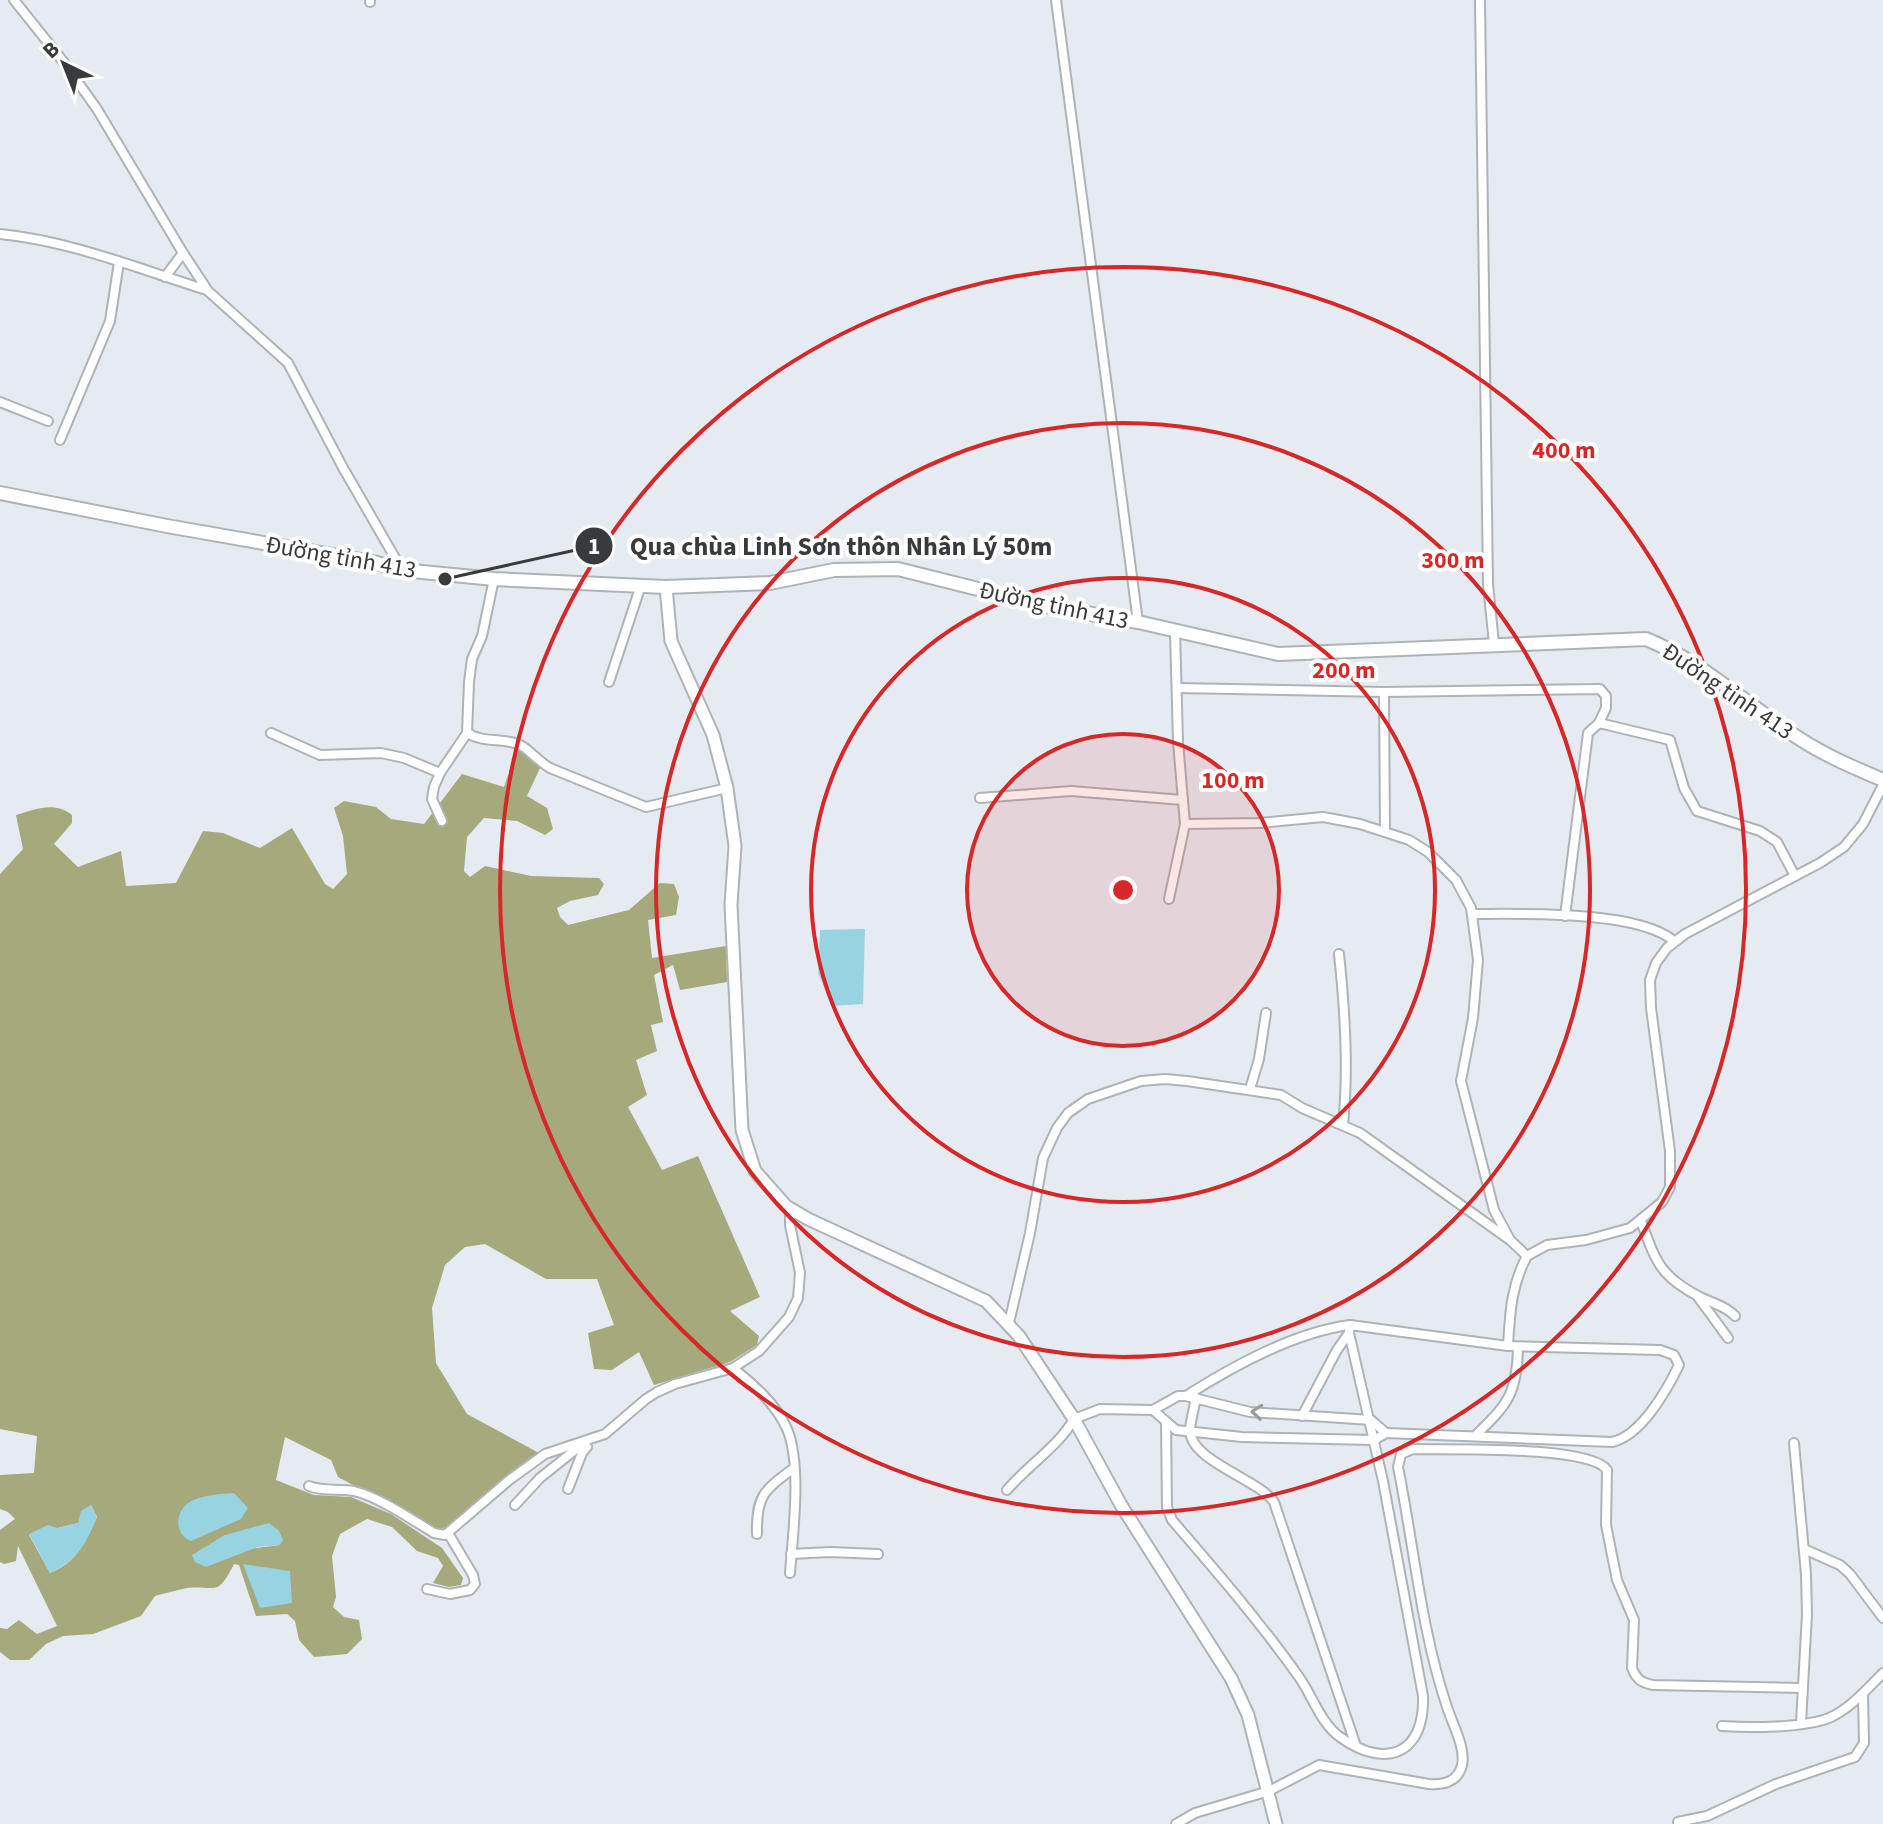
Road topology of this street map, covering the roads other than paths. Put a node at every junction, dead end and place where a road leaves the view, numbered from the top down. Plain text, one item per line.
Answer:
1 (14, 0) edge
2 (1056, 0) edge
3 (1480, 0) edge
4 (0, 234) edge
5 (183, 253) junction
6 (119, 262) junction
7 (165, 277) junction
8 (208, 291) junction
9 (0, 402) edge
10 (48, 421) dead end
11 (60, 440) dead end
12 (0, 493) edge
13 (402, 570) junction
14 (494, 579) junction
15 (641, 585) junction
16 (666, 587) junction
17 (1138, 622) junction
18 (1175, 631) junction
19 (1494, 644) junction
20 (609, 682) dead end
21 (1177, 688) junction
22 (1384, 692) junction
23 (1599, 723) junction
24 (271, 733) dead end
25 (467, 733) junction
26 (440, 773) junction
27 (1883, 782) edge
28 (727, 788) junction
29 (980, 798) dead end
30 (1183, 800) junction
31 (442, 821) dead end
32 (1185, 824) junction
33 (1385, 831) junction
34 (1795, 876) junction
35 (1169, 899) dead end
36 (1472, 914) junction
37 (1565, 916) junction
38 (1674, 941) junction
39 (1339, 954) dead end
40 (1266, 1013) dead end
41 (1250, 1089) junction
42 (1343, 1124) junction
43 (790, 1208) junction
44 (1641, 1221) junction
45 (1510, 1240) junction
46 (1527, 1256) junction
47 (1698, 1296) junction
48 (1735, 1316) dead end
49 (1009, 1323) junction
50 (1350, 1329) junction
51 (1728, 1338) dead end
52 (1513, 1347) junction
53 (733, 1368) junction
54 (1186, 1396) junction
55 (1196, 1398) junction
56 (1153, 1410) junction
57 (1302, 1416) junction
58 (1074, 1419) junction
59 (1371, 1420) junction
60 (1166, 1423) junction
61 (1190, 1431) junction
62 (1386, 1433) junction
63 (1475, 1436) junction
64 (596, 1438) junction
65 (1374, 1440) junction
66 (585, 1441) junction
67 (1794, 1443) dead end
68 (794, 1468) junction
69 (309, 1486) dead end
70 (568, 1489) dead end
71 (1007, 1490) dead end
72 (515, 1505) dead end
73 (448, 1533) junction
74 (757, 1534) dead end
75 (1804, 1549) junction
76 (791, 1554) junction
77 (878, 1554) dead end
78 (790, 1573) dead end
79 (427, 1589) dead end
80 (1883, 1618) edge
81 (1883, 1673) edge
82 (1801, 1688) junction
83 (1863, 1694) junction
84 (1801, 1723) junction
85 (1722, 1726) dead end
86 (1356, 1746) junction
87 (1269, 1791) junction
88 (1678, 1822) dead end
89 (1176, 1824) edge
90 (1276, 1824) edge

1 - 5 street
2 - 17 street
3 - 19 street
4 - 6 street
5 - 7 street
5 - 8 street
6 - 7 street
6 - 11 street
7 - 8 street
8 - 13 street
9 - 10 street
12 - 13 main road, Đường tỉnh 413
13 - 14 main road, Đường tỉnh 413
14 - 15 main road, Đường tỉnh 413
14 - 25 street
15 - 16 main road, Đường tỉnh 413
15 - 20 street
16 - 17 main road, Đường tỉnh 413
16 - 28 street
17 - 18 main road, Đường tỉnh 413
18 - 19 main road, Đường tỉnh 413
18 - 21 street
19 - 27 main road, Đường tỉnh 413
21 - 22 street
21 - 30 street
22 - 23 street
22 - 33 street
23 - 34 street
23 - 37 street
24 - 26 street
25 - 26 street
25 - 28 street
26 - 31 street
27 - 34 street
28 - 43 street
29 - 30 street
30 - 32 street
32 - 33 street
32 - 35 street
33 - 36 street
34 - 38 street
36 - 37 street
36 - 45 street
37 - 38 street
38 - 44 street
39 - 42 street
40 - 41 street
41 - 42 street
41 - 49 street
42 - 45 street
43 - 49 street
43 - 53 street
44 - 46 street
44 - 47 street
45 - 46 street
46 - 52 street
47 - 48 street
47 - 51 street
49 - 58 street
50 - 52 street
50 - 54 street
50 - 57 street
50 - 59 street
52 - 63 street
52 - 63 street
53 - 64 street
53 - 68 street
54 - 55 street
54 - 56 street
57 -> 55 street
55 - 61 street
56 - 58 street
56 - 60 street
57 - 59 street
58 - 71 street
58 - 87 street
59 - 62 street
59 - 65 street
60 - 61 street
60 - 86 street
61 - 65 street
61 - 86 street
62 - 63 street
62 - 65 street
64 - 66 street
64 - 70 street
65 - 86 street
66 - 72 street
66 - 73 street
67 - 75 street
68 - 74 street
68 - 76 street
69 - 73 street
73 - 79 street
75 - 80 street
75 - 82 street
76 - 77 street
76 - 78 street
81 - 83 street
82 - 84 street
82 - 87 street
83 - 84 street
83 - 88 street
84 - 85 street
87 - 89 street
87 - 90 street

